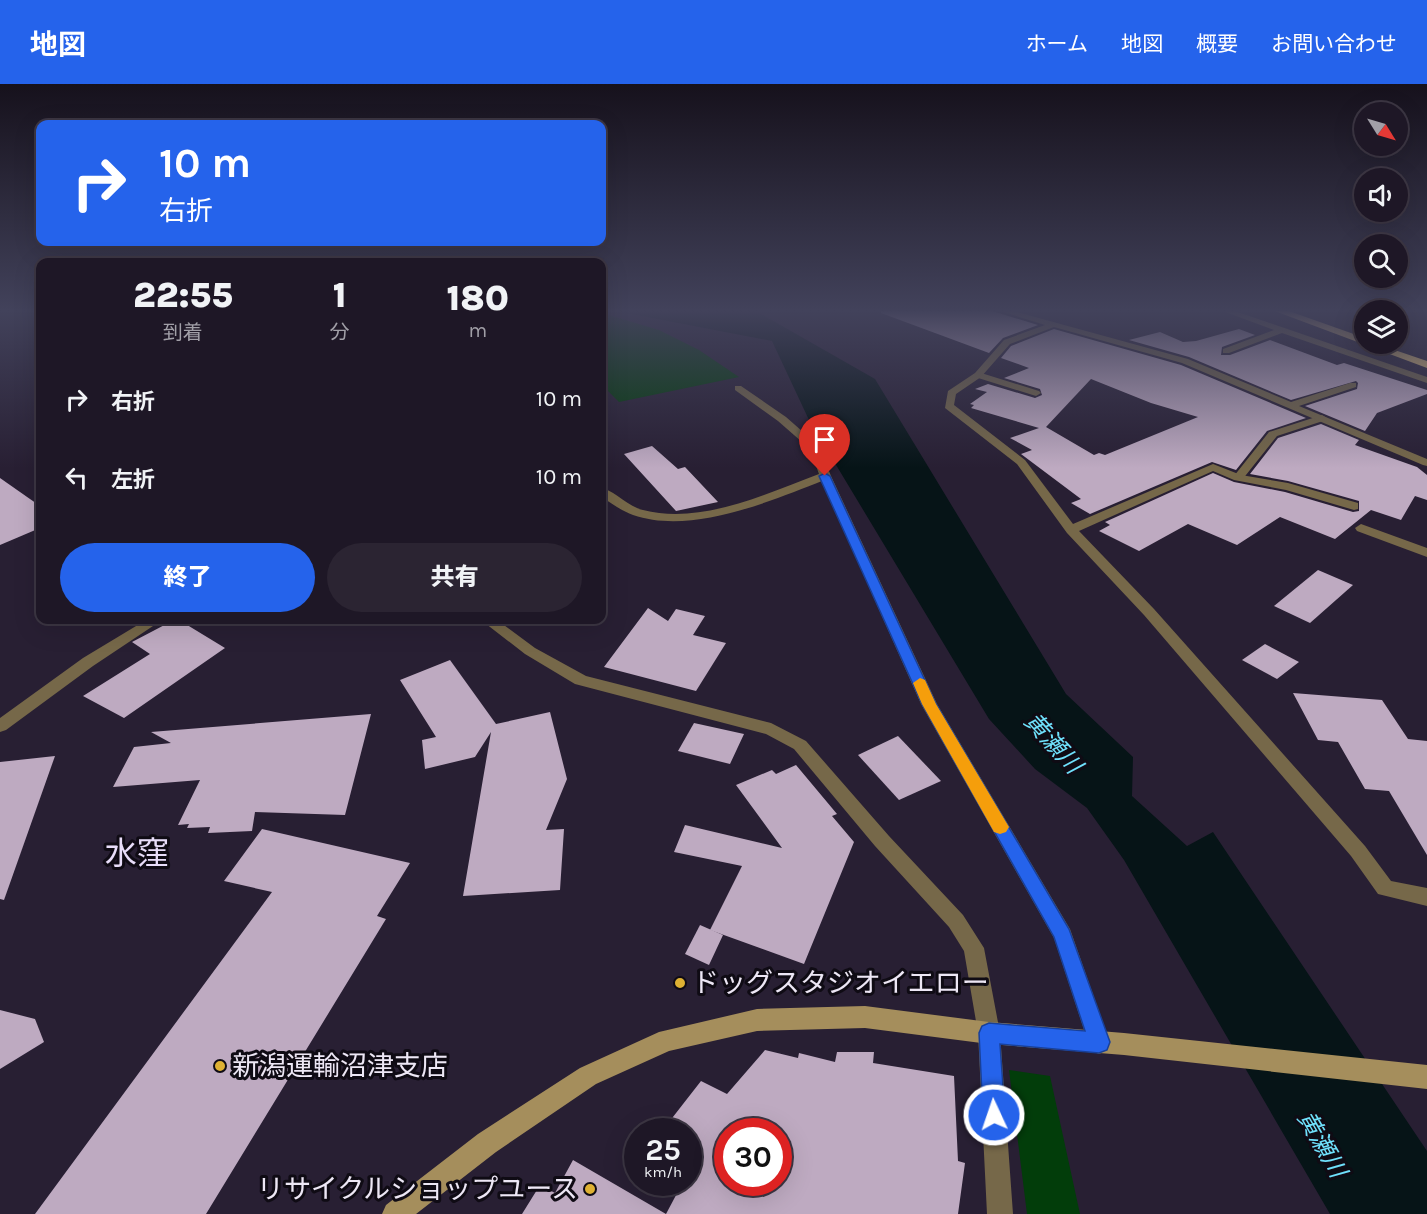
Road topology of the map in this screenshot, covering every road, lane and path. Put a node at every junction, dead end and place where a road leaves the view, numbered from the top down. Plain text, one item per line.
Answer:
1 (989, 363) edge
2 (1189, 363) edge
3 (1379, 363) edge
4 (1395, 363) edge
5 (978, 375) junction
6 (1427, 379) edge
7 (1353, 385) dead end
8 (738, 388) dead end
9 (1035, 393) dead end
10 (1291, 405) junction
11 (1322, 418) junction
12 (1427, 463) edge
13 (825, 476) junction
14 (1238, 478) junction
15 (606, 494) edge
16 (1354, 506) dead end
17 (1361, 528) dead end
18 (1071, 530) junction
19 (1427, 553) edge
20 (149, 624) edge
21 (493, 624) edge
22 (0, 726) edge
23 (1427, 897) edge
24 (989, 1033) junction
25 (1099, 1042) junction
26 (1427, 1077) edge
27 (395, 1214) edge
28 (1000, 1214) edge

1 - 5 street
2 - 10 street
3 - 6 street
4 - 6 street
5 - 9 street
5 - 18 street
7 - 10 street
8 - 13 street
10 - 11 street
11 - 12 street
11 - 14 street
13 - 15 street
13 - 25 street
14 - 16 street
14 - 18 street
17 - 19 street
18 - 23 street
20 - 22 street
21 - 24 street
24 - 25 street
24 - 27 street
24 - 28 street
25 - 26 street

